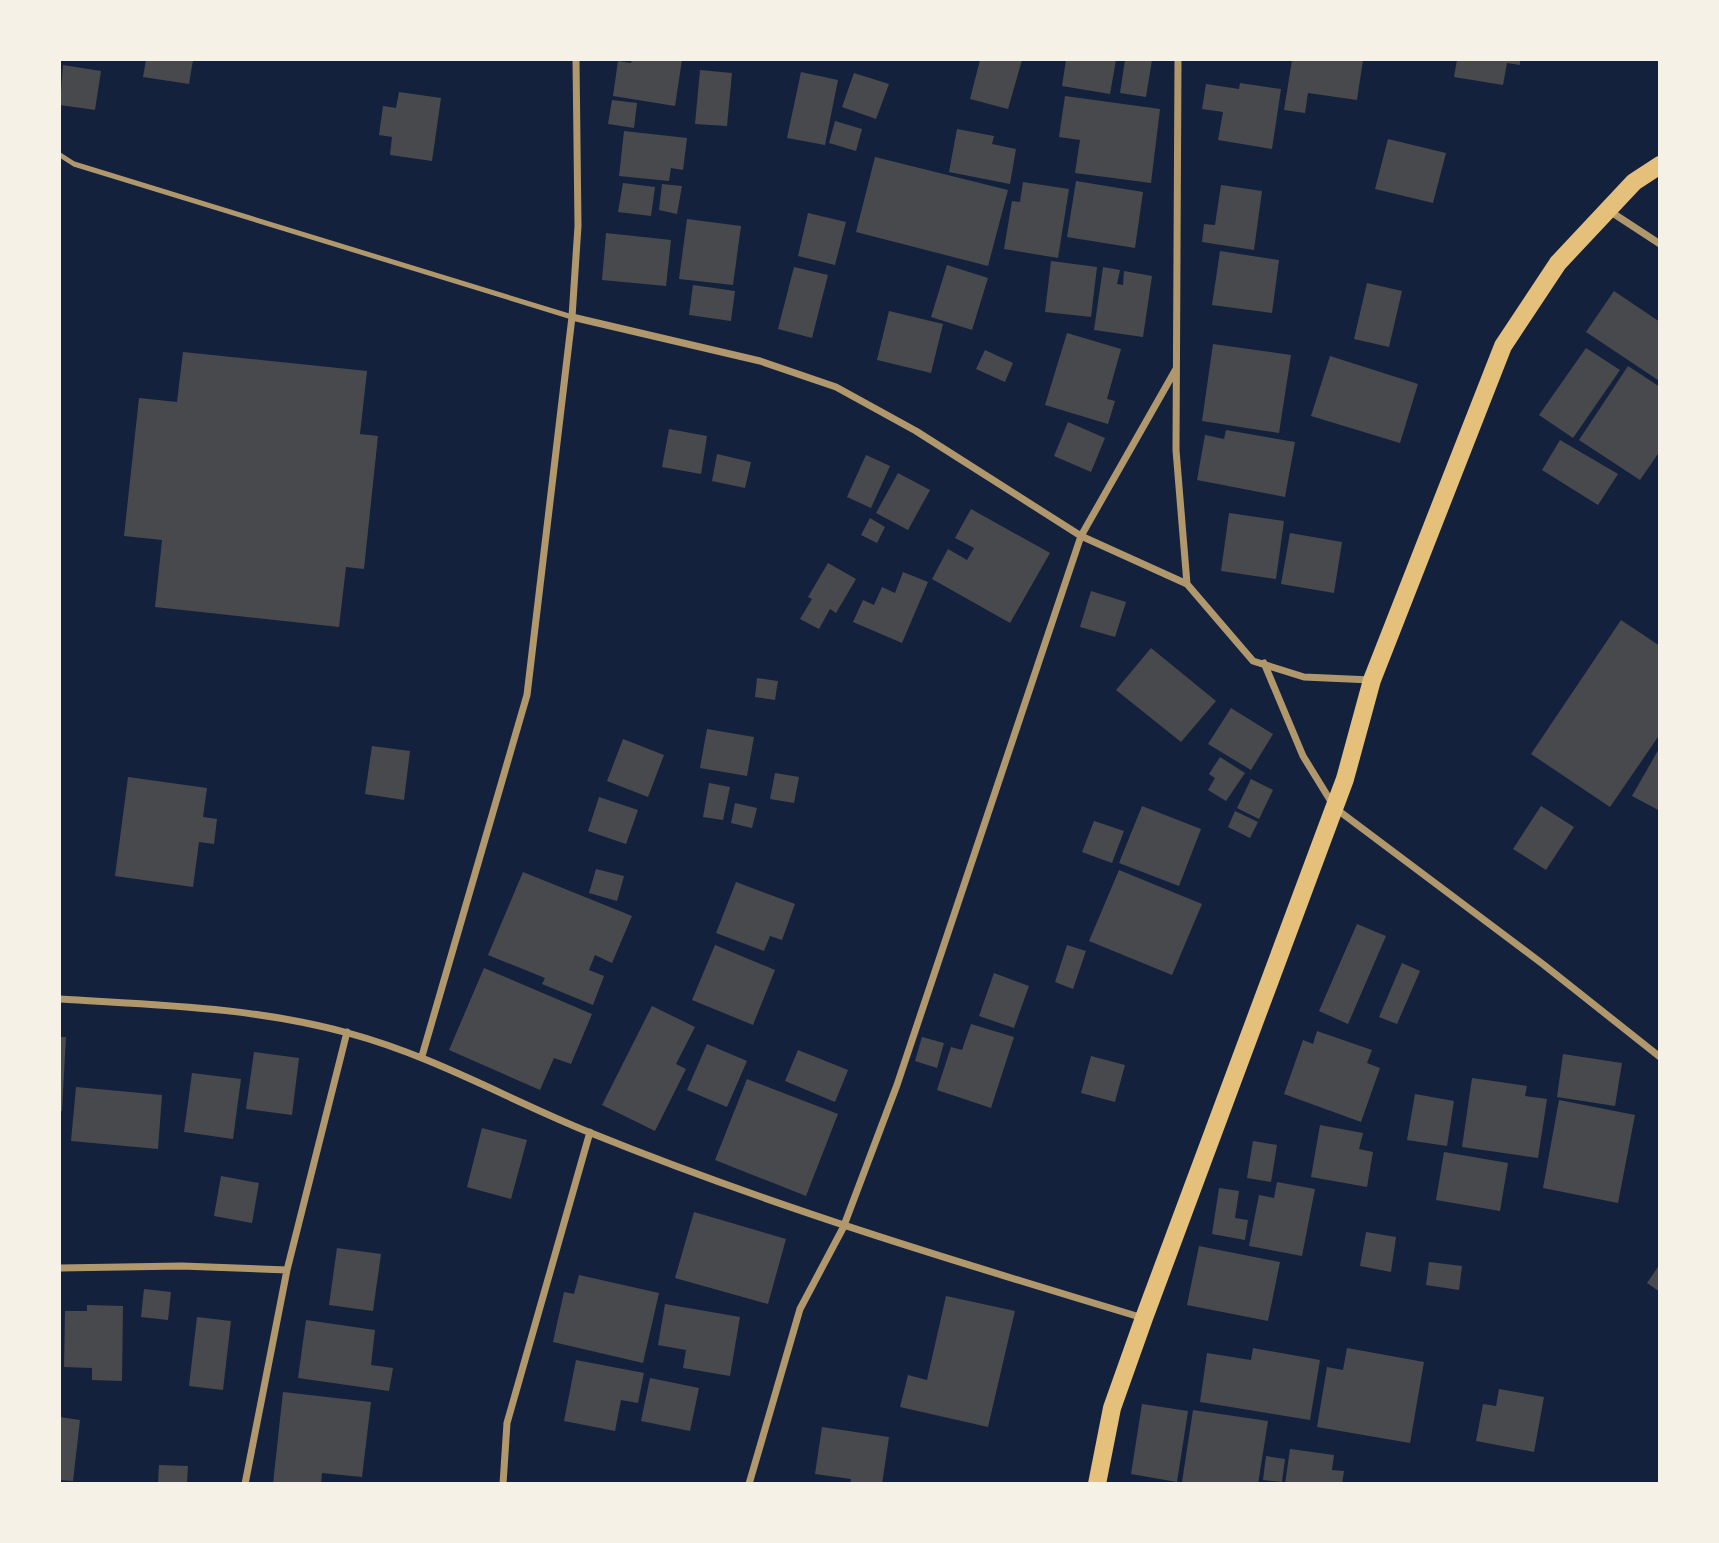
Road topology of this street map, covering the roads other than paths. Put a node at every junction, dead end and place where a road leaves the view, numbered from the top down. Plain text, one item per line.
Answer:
1 (576, 60) edge
2 (1178, 60) edge
3 (60, 155) edge
4 (1660, 165) edge
5 (1608, 209) junction
6 (1660, 244) edge
7 (572, 317) junction
8 (1176, 369) junction
9 (1081, 536) junction
10 (1187, 584) junction
11 (1264, 663) junction
12 (1372, 680) junction
13 (1335, 808) junction
14 (60, 999) edge
15 (347, 1032) junction
16 (422, 1056) junction
17 (1660, 1057) edge
18 (590, 1132) junction
19 (844, 1227) junction
20 (60, 1268) edge
21 (287, 1270) junction
22 (1144, 1318) junction
23 (245, 1483) edge
24 (503, 1483) edge
25 (749, 1483) edge
26 (1097, 1483) edge

1 - 7 street
2 - 8 street
3 - 7 lane
4 - 5 main road
5 - 6 street
5 - 12 main road
7 - 9 street
7 - 16 street
8 - 9 street
8 - 10 street
9 - 10 street
9 - 19 street
10 - 11 street
11 - 12 street
11 - 13 street
12 - 13 main road
13 - 17 street
13 - 22 main road
14 - 15 street
15 - 16 street
15 - 21 street
16 - 18 street
18 - 19 street
18 - 24 street
19 - 22 street
19 - 25 street
20 - 21 street
21 - 23 street
22 - 26 main road

